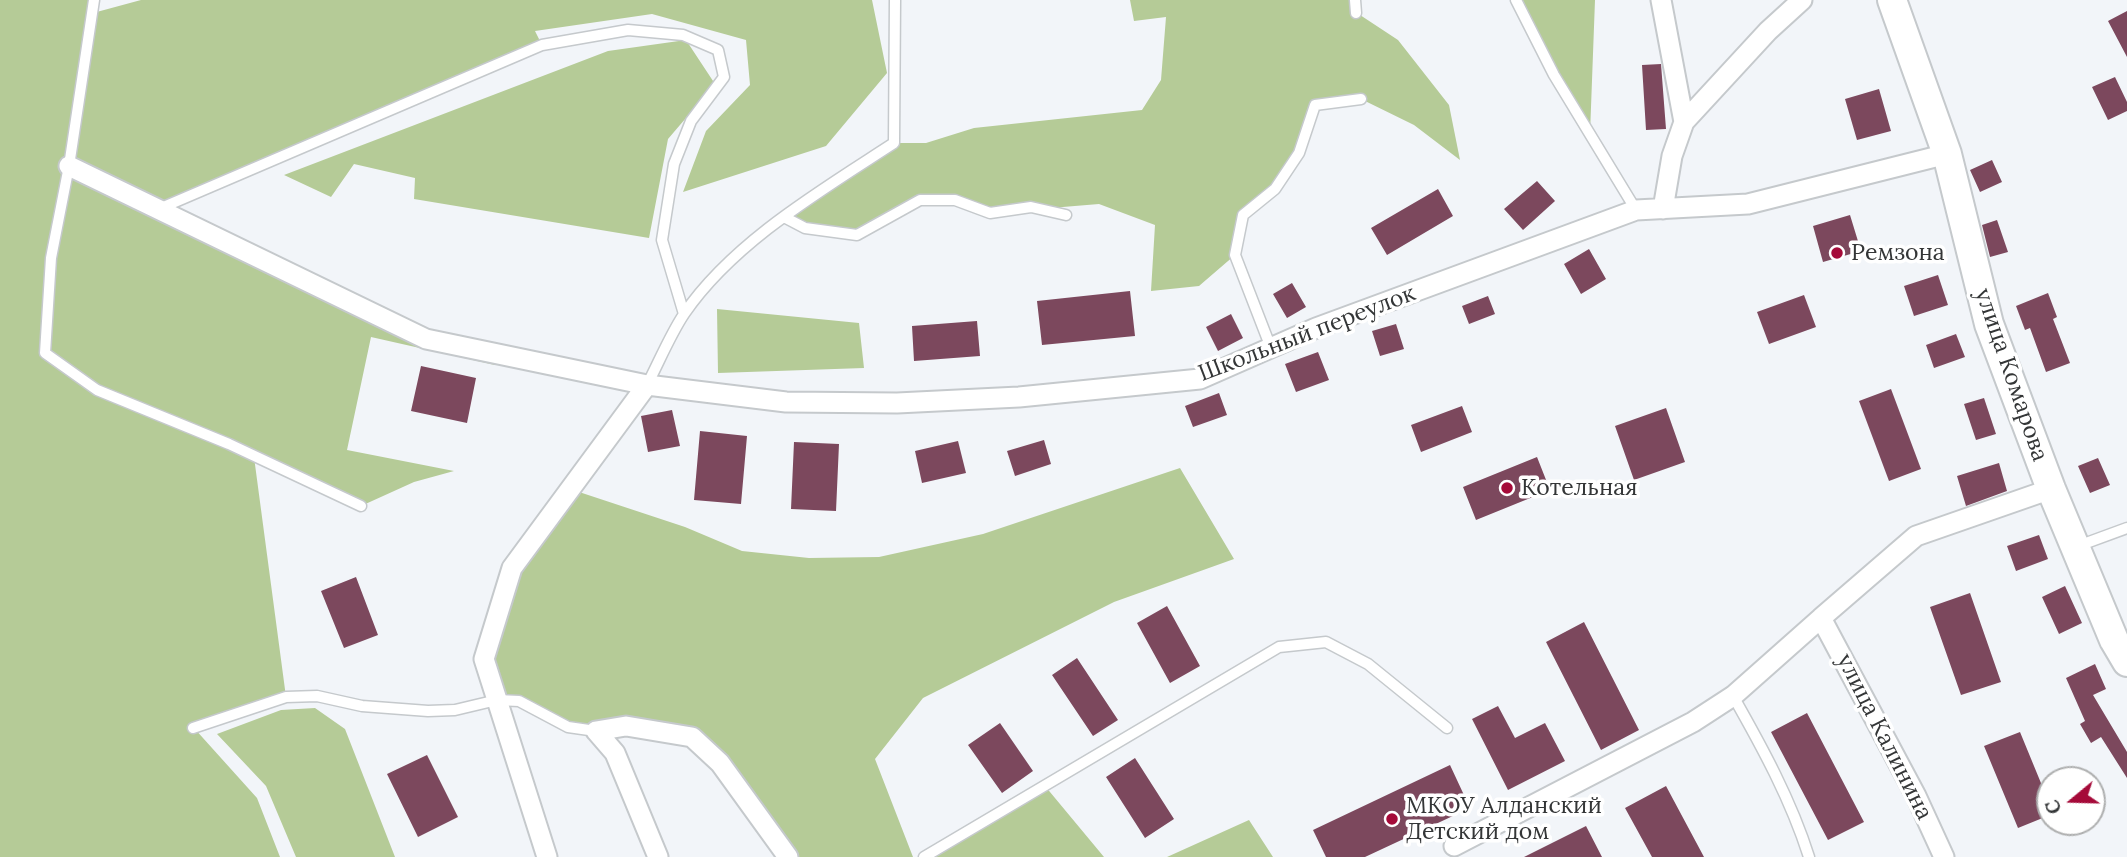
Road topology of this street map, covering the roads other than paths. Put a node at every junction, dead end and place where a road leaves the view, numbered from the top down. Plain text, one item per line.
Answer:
1 (94, 0) edge
2 (895, 0) edge
3 (1355, 0) edge
4 (1516, 0) edge
5 (1661, 0) edge
6 (1802, 0) edge
7 (1892, 0) edge
8 (1356, 13) dead end
9 (1361, 99) dead end
10 (1684, 122) junction
11 (1947, 154) junction
12 (69, 166) junction
13 (160, 209) junction
14 (1663, 209) junction
15 (1636, 210) junction
16 (1066, 215) dead end
17 (784, 217) junction
18 (684, 314) junction
19 (1271, 348) junction
20 (648, 385) junction
21 (2051, 489) junction
22 (361, 506) dead end
23 (2127, 528) edge
24 (2075, 547) junction
25 (1821, 618) junction
26 (2127, 662) edge
27 (1733, 696) junction
28 (497, 700) junction
29 (194, 728) dead end
30 (1447, 728) dead end
31 (596, 731) junction
32 (1454, 846) dead end
33 (547, 857) edge
34 (658, 857) edge
35 (788, 857) edge
36 (924, 857) edge
37 (1809, 857) edge
38 (1944, 857) edge

1 - 12 lane
2 - 17 lane
3 - 8 lane
4 - 15 lane
5 - 10 street
6 - 10 street
7 - 11 street, улица Комарова
9 - 19 lane
10 - 14 street
11 - 14 street, Школьный переулок
11 - 21 street, улица Комарова
12 - 13 street, Школьный переулок
12 - 22 lane
13 - 18 lane
13 - 20 street, Школьный переулок
14 - 15 street, Школьный переулок
15 - 19 street, Школьный переулок
16 - 17 lane
17 - 18 lane
18 - 20 lane
19 - 20 street, Школьный переулок
20 - 28 street
21 - 24 street, улица Комарова
21 - 25 street
23 - 24 lane
24 - 26 street, улица Комарова
25 - 27 street
25 - 38 street, улица Калинина
27 - 32 street
27 - 37 lane
28 - 29 lane
28 - 31 lane
28 - 33 street
30 - 36 lane
31 - 34 street
31 - 35 street

